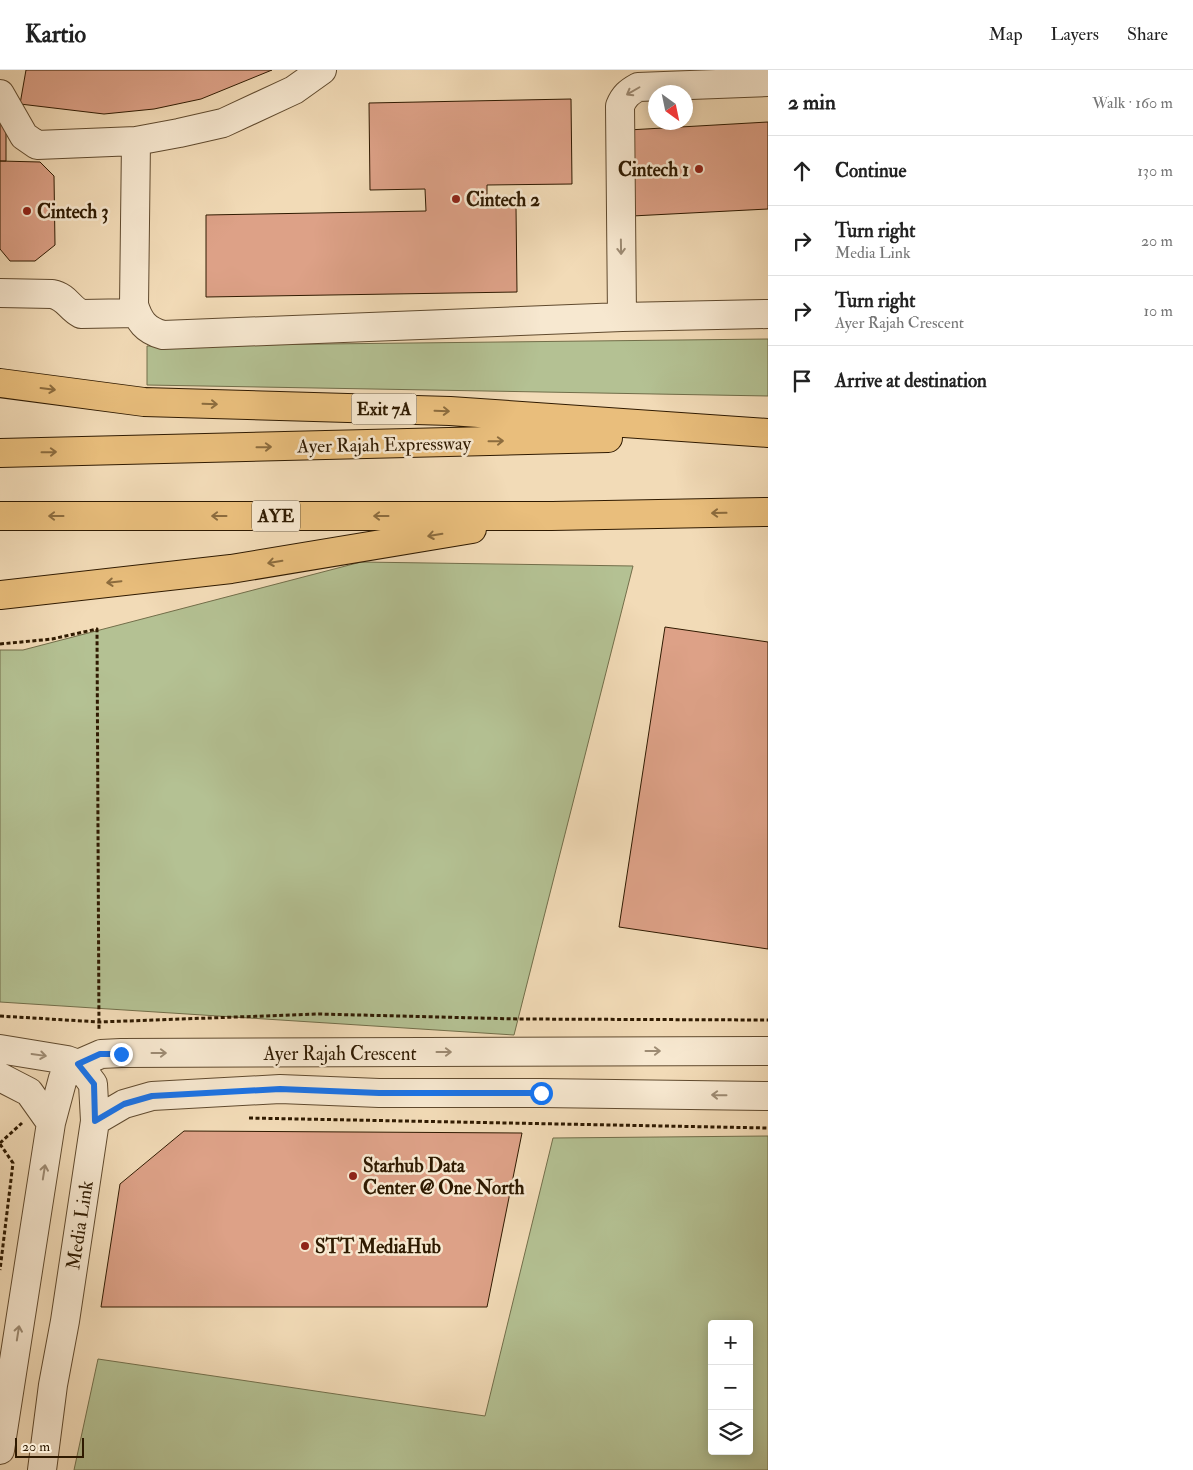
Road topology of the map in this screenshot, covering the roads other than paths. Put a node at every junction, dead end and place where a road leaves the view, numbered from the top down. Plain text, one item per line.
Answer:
1 (322, 70) edge
2 (768, 82) edge
3 (0, 94) edge
4 (136, 141) junction
5 (0, 293) edge
6 (137, 313) junction
7 (768, 314) edge
8 (622, 317) junction
9 (0, 383) edge
10 (768, 434) edge
11 (0, 453) edge
12 (768, 512) edge
13 (0, 516) edge
14 (552, 516) junction
15 (0, 595) edge
16 (0, 1050) edge
17 (768, 1051) edge
18 (78, 1064) junction
19 (0, 1077) edge
20 (768, 1096) edge
21 (95, 1121) junction
22 (52, 1123) junction
23 (0, 1450) edge
24 (42, 1470) edge

1 - 4 street
2 -> 8 street
3 - 4 street
4 - 6 street
5 - 6 street
6 - 8 street
7 - 8 street
9 -> 10 highway, Exit 7A
11 -> 10 highway, Ayer Rajah Expressway
12 -> 14 highway, AYE
14 -> 13 highway, AYE
14 -> 15 highway
16 -> 18 street
18 -> 17 street, Ayer Rajah Crescent
18 - 21 street, Media Link
18 - 22 street
19 - 22 street
20 -> 21 street
21 - 24 street, Media Link
23 -> 22 street

